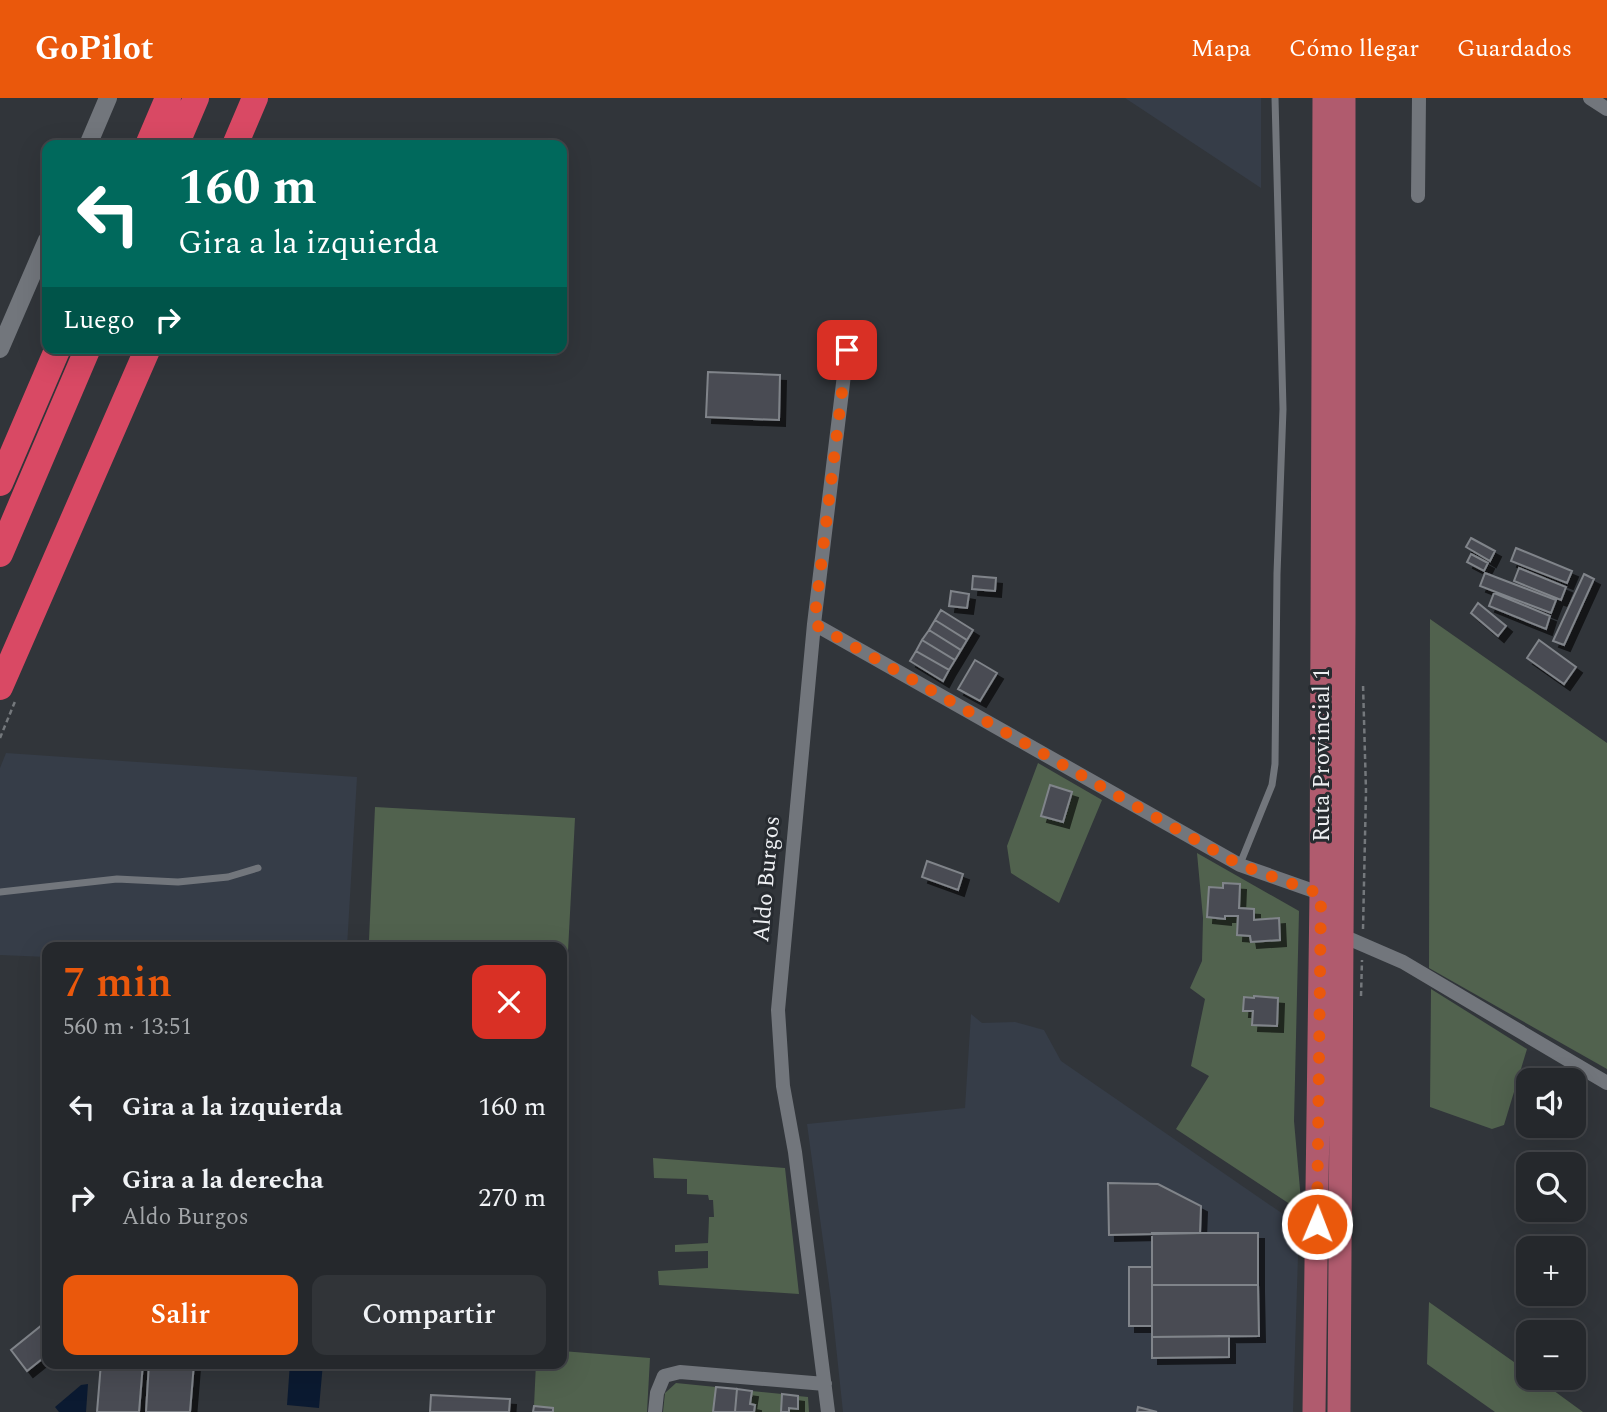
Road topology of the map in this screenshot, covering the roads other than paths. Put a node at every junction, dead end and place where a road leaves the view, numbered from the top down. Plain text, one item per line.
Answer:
1 (108, 98) edge
2 (168, 98) edge
3 (196, 98) edge
4 (255, 98) edge
5 (1275, 98) edge
6 (1324, 98) edge
7 (1344, 98) edge
8 (1419, 98) edge
9 (1590, 98) edge
10 (1607, 109) edge
11 (90, 140) edge
12 (150, 140) edge
13 (178, 140) edge
14 (237, 140) edge
15 (1418, 196) dead end
16 (42, 252) edge
17 (0, 349) edge
18 (847, 350) dead end
19 (55, 354) edge
20 (85, 354) edge
21 (145, 354) edge
22 (0, 483) edge
23 (0, 554) edge
24 (814, 624) junction
25 (0, 687) edge
26 (1240, 865) junction
27 (258, 868) dead end
28 (0, 892) edge
29 (1332, 896) junction
30 (1331, 932) junction
31 (1607, 1083) edge
32 (825, 1384) junction
33 (655, 1412) edge
34 (828, 1412) edge
35 (1314, 1412) edge
36 (1339, 1412) edge

1 - 11 street
2 - 12 highway
3 - 13 highway
4 - 14 highway
5 - 26 lane
6 - 29 main road, Ruta Provincial 1
7 - 29 main road, Ruta Provincial 1
8 - 15 street
9 - 10 street
16 - 17 street
18 - 24 street, Aldo Burgos
19 - 22 highway
20 - 23 highway
21 - 25 highway
24 - 26 street
24 - 32 street, Aldo Burgos
26 - 29 street
27 - 28 lane
29 - 30 main road, Ruta Provincial 1
30 - 31 street
30 - 35 main road, Ruta Provincial 1
30 - 36 main road, Ruta Provincial 1
32 - 33 street
32 - 34 street, Aldo Burgos

